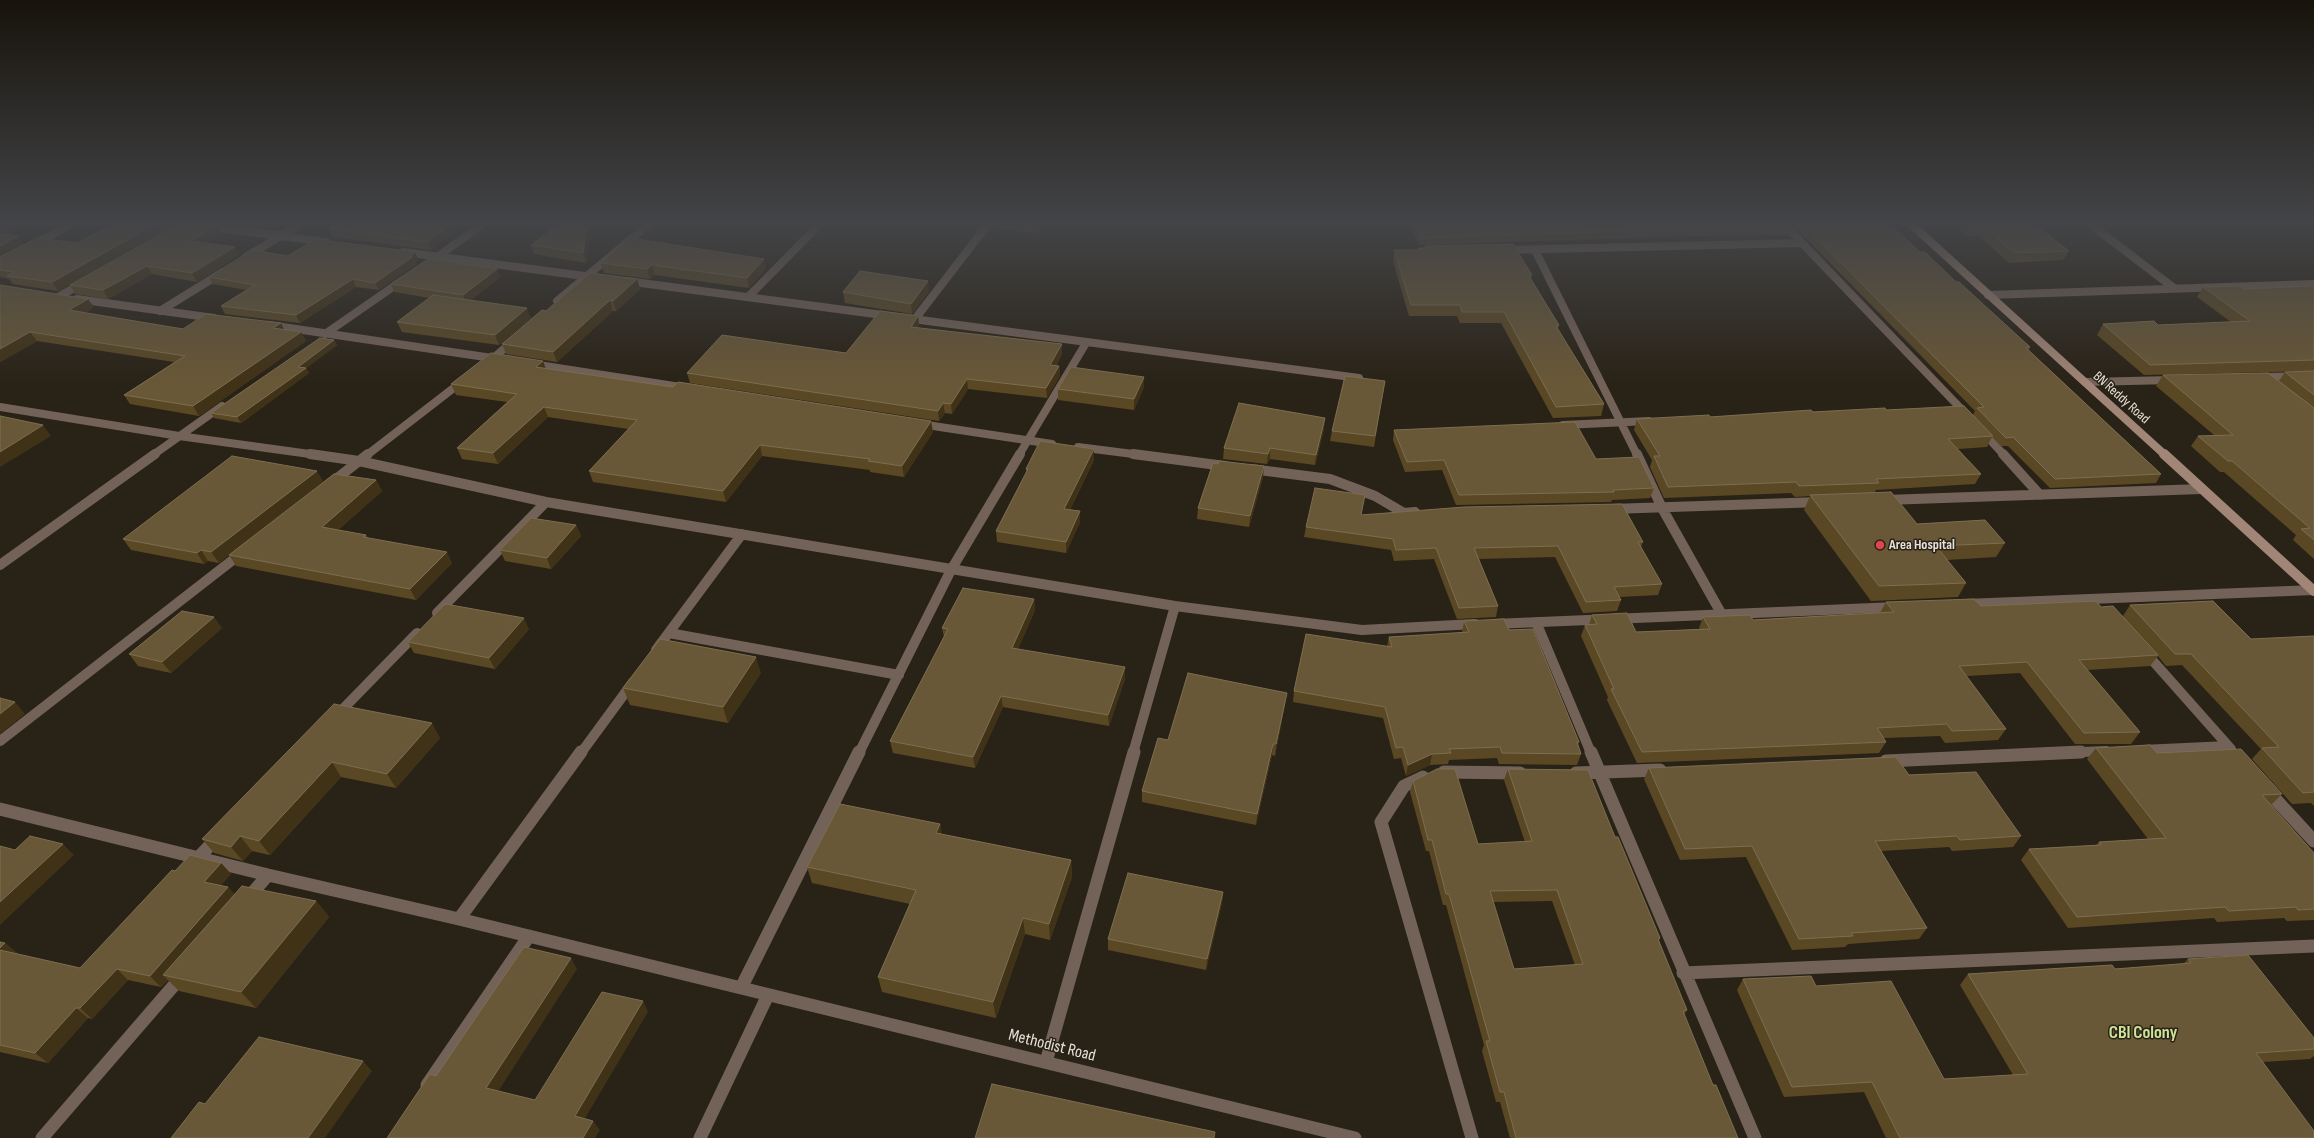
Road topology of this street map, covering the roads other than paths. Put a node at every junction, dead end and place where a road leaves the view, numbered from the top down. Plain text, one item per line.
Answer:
1 (93, 277) edge
2 (216, 277) edge
3 (407, 277) edge
4 (585, 277) edge
5 (596, 277) edge
6 (768, 277) edge
7 (947, 277) edge
8 (1549, 277) edge
9 (1835, 277) edge
10 (1969, 277) edge
11 (2160, 277) edge
12 (2314, 284) edge
13 (2174, 288) junction
14 (1988, 295) junction
15 (749, 296) junction
16 (551, 307) edge
17 (160, 312) junction
18 (221, 319) edge
19 (914, 319) junction
20 (259, 324) edge
21 (328, 332) junction
22 (522, 332) edge
23 (315, 341) edge
24 (1086, 343) junction
25 (493, 358) junction
26 (508, 361) edge
27 (524, 363) edge
28 (2314, 376) edge
29 (1370, 380) edge
30 (2185, 380) edge
31 (2085, 382) junction
32 (2274, 386) edge
33 (698, 390) edge
34 (230, 400) edge
35 (0, 407) edge
36 (1959, 407) junction
37 (1943, 408) edge
38 (1661, 421) edge
39 (911, 423) edge
40 (1622, 423) junction
41 (1550, 426) edge
42 (179, 436) junction
43 (1029, 441) junction
44 (359, 461) junction
45 (2202, 489) junction
46 (321, 490) edge
47 (2040, 494) junction
48 (1875, 500) edge
49 (546, 502) junction
50 (1827, 502) edge
51 (1662, 508) junction
52 (1599, 509) edge
53 (1427, 512) edge
54 (742, 534) junction
55 (252, 545) edge
56 (0, 565) edge
57 (951, 570) junction
58 (2314, 590) edge
59 (2098, 600) junction
60 (1957, 605) edge
61 (1175, 606) junction
62 (1910, 606) edge
63 (2109, 611) edge
64 (1721, 613) junction
65 (1536, 622) junction
66 (669, 633) junction
67 (2140, 646) edge
68 (650, 658) edge
69 (641, 671) edge
70 (899, 675) junction
71 (330, 722) edge
72 (0, 741) edge
73 (2228, 746) junction
74 (2132, 750) edge
75 (2117, 751) edge
76 (2238, 757) edge
77 (1871, 761) edge
78 (1672, 770) edge
79 (1529, 773) edge
80 (1561, 773) edge
81 (1601, 773) junction
82 (2258, 780) edge
83 (0, 809) edge
84 (225, 830) edge
85 (2314, 842) edge
86 (198, 858) junction
87 (268, 875) junction
88 (242, 905) edge
89 (459, 919) junction
90 (529, 936) junction
91 (2314, 946) edge
92 (191, 965) edge
93 (1683, 973) junction
94 (741, 988) junction
95 (768, 995) junction
96 (1046, 1062) junction
97 (418, 1099) edge
98 (42, 1138) edge
99 (700, 1138) edge
100 (1355, 1138) edge
101 (1472, 1138) edge
102 (1755, 1138) edge

1 - 17 street
2 - 17 street
3 - 21 street
4 - 16 street
5 - 15 street
6 - 15 street
7 - 19 street
8 - 40 street
9 - 36 street
10 - 14 street, BN Reddy Road
11 - 13 street
12 - 13 street
13 - 14 street
14 - 31 street, BN Reddy Road
15 - 19 street
17 - 18 street
19 - 24 street
20 - 21 street
21 - 23 street
21 - 25 street
22 - 25 street
24 - 29 street
24 - 43 street
25 - 26 street
25 - 44 street
27 - 33 street
28 - 32 street
30 - 31 street
31 - 45 street, BN Reddy Road
34 - 42 street
35 - 42 street
36 - 37 street
36 - 47 street
38 - 40 street
39 - 43 street
40 - 41 street
40 - 51 street
42 - 44 street
42 - 56 street
43 - 53 street
43 - 57 street
44 - 46 street
44 - 49 street
45 - 47 street
45 - 58 street, BN Reddy Road
47 - 48 street
49 - 54 street
49 - 71 street
50 - 51 street
51 - 52 street
51 - 64 street
54 - 57 street
54 - 66 street
55 - 72 street
57 - 61 street
57 - 70 street
58 - 59 street
59 - 60 street
59 - 63 street
61 - 65 street
61 - 96 street
62 - 64 street
64 - 65 street
65 - 81 street
66 - 68 street
66 - 70 street
67 - 73 street
69 - 89 street
70 - 94 street
73 - 74 street
73 - 76 street
75 - 77 street
78 - 81 street
79 - 101 street
80 - 81 street
81 - 93 street
82 - 85 street
83 - 86 street, Methodist Road
84 - 86 street
86 - 87 street, Methodist Road
87 - 88 street
87 - 89 street, Methodist Road
89 - 90 street, Methodist Road
90 - 94 street, Methodist Road
90 - 97 street
91 - 93 street
92 - 98 street
93 - 102 street
94 - 95 street, Methodist Road
95 - 96 street, Methodist Road
95 - 99 street
96 - 100 street, Methodist Road

